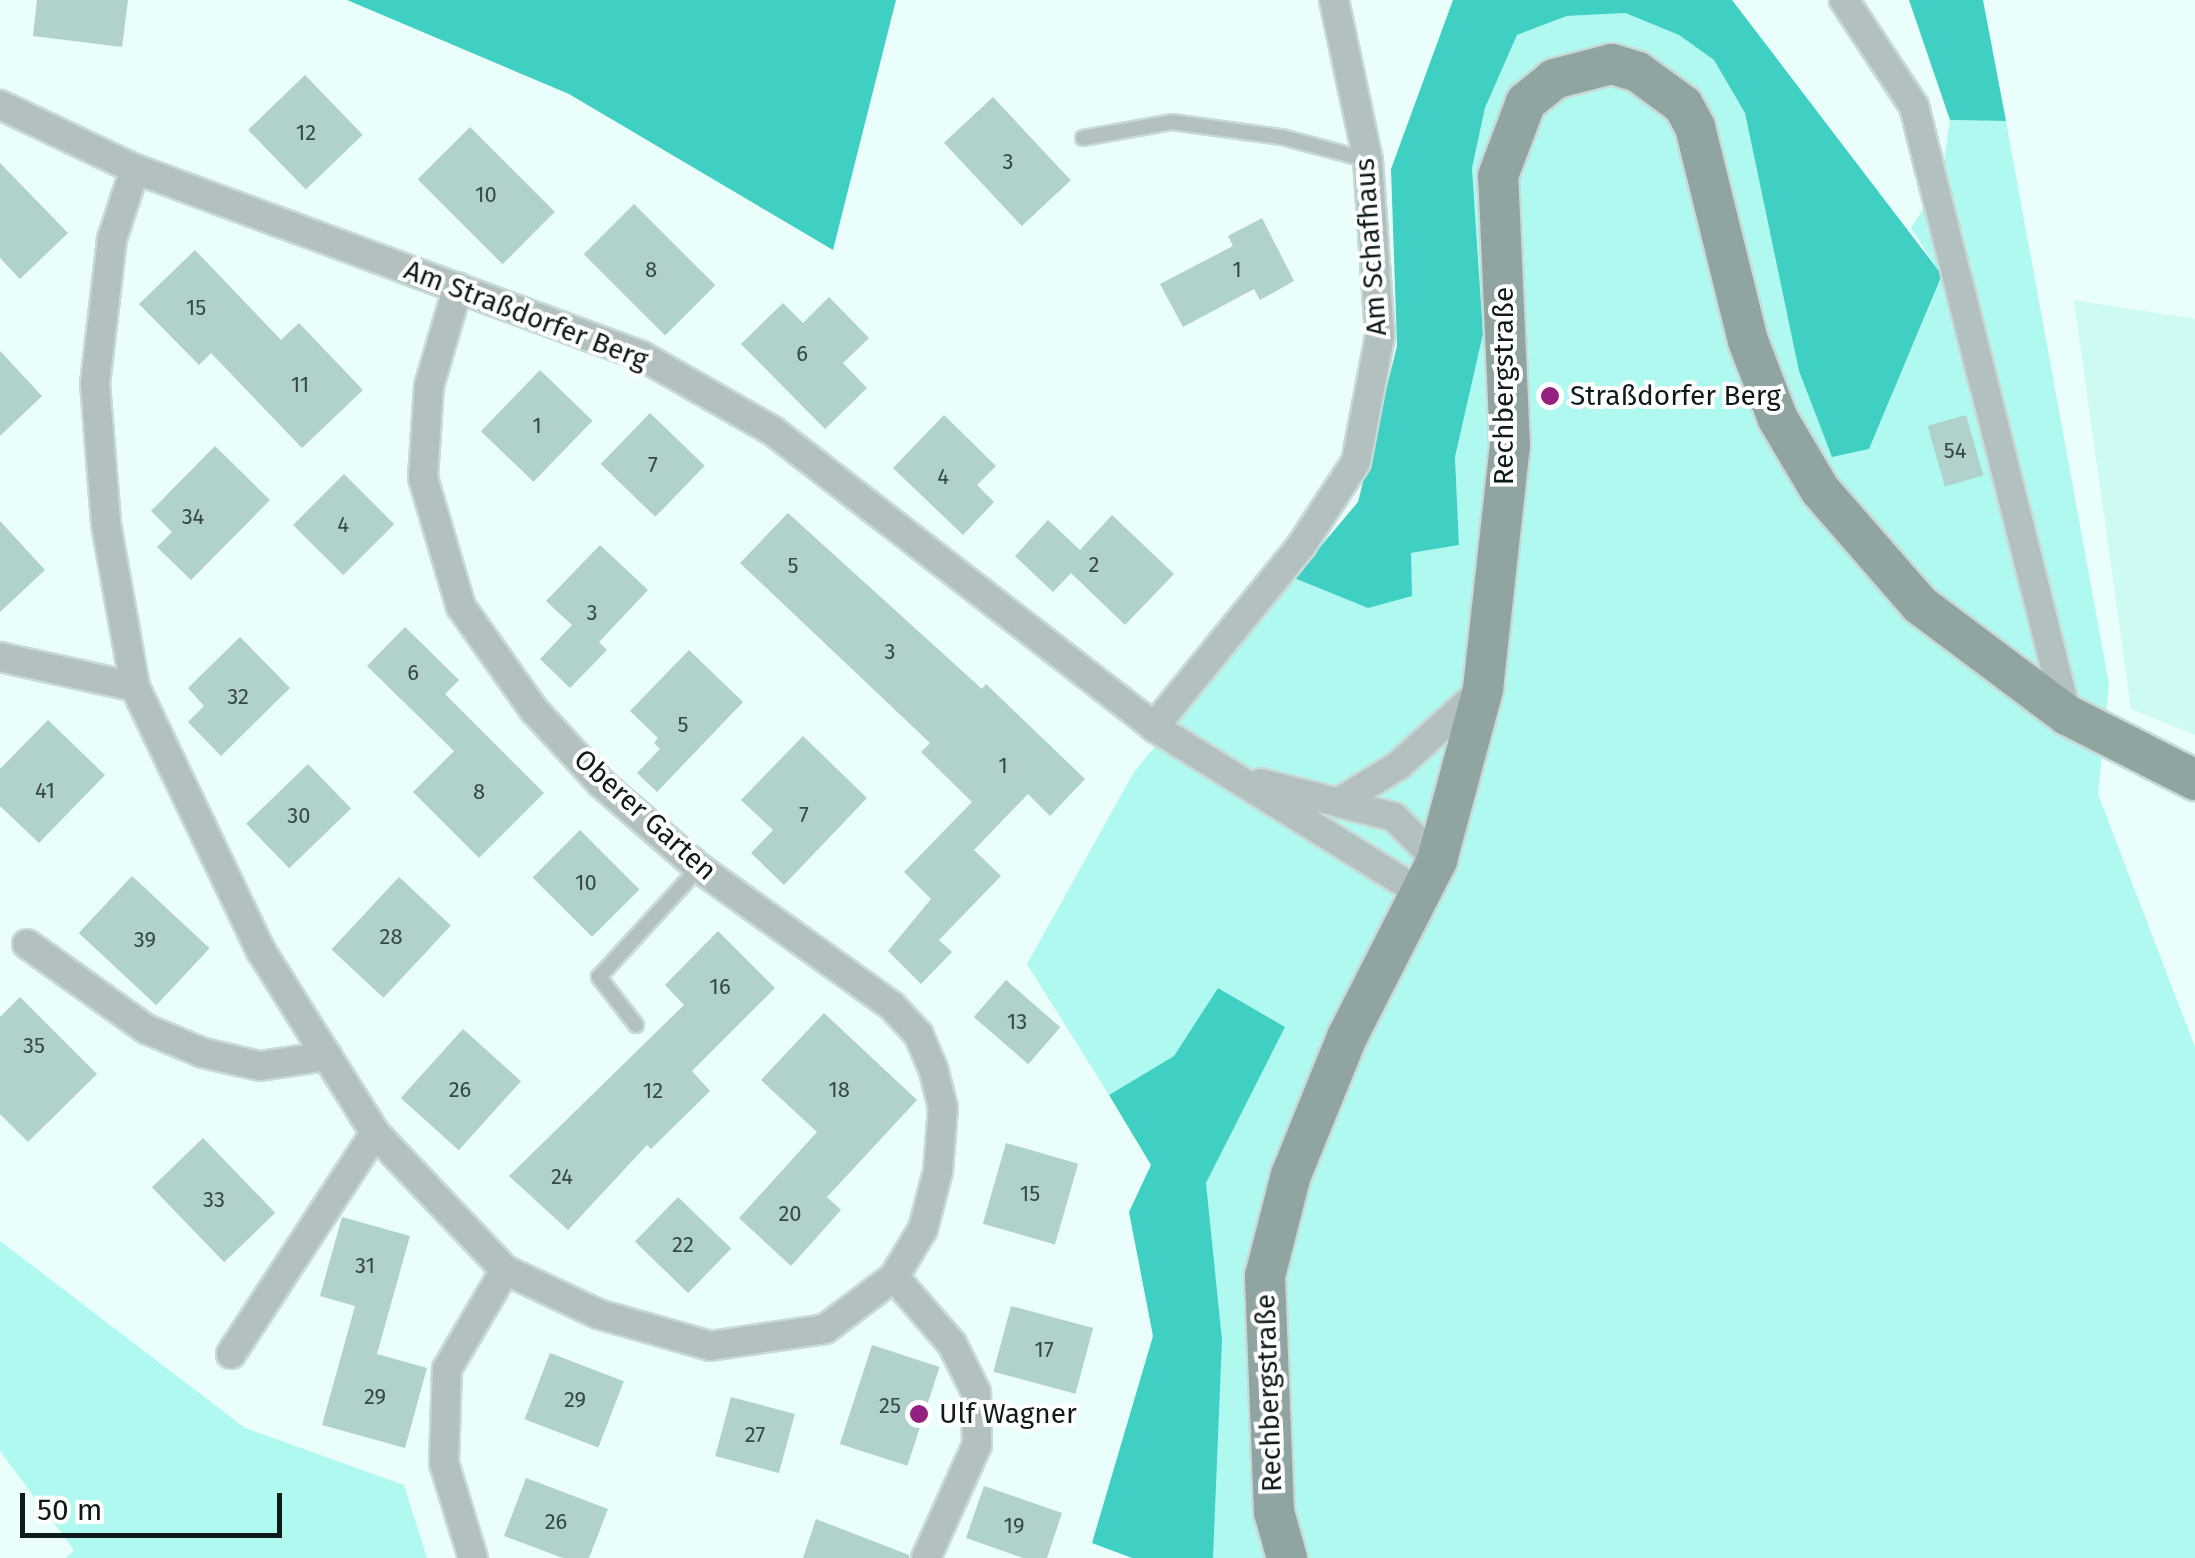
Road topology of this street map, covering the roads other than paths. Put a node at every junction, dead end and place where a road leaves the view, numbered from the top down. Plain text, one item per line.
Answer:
1 (1334, 0) edge
2 (1844, 0) edge
3 (0, 105) edge
4 (1083, 138) dead end
5 (1368, 160) junction
6 (135, 169) junction
7 (458, 287) junction
8 (0, 657) edge
9 (134, 687) junction
10 (1483, 689) junction
11 (2067, 715) junction
12 (1154, 727) junction
13 (2195, 780) edge
14 (1250, 781) junction
15 (1344, 800) junction
16 (700, 868) junction
17 (1429, 876) junction
18 (27, 944) dead end
19 (636, 1026) dead end
20 (327, 1056) junction
21 (376, 1133) junction
22 (504, 1270) junction
23 (894, 1277) junction
24 (231, 1354) dead end
25 (474, 1558) edge
26 (926, 1558) edge
27 (1287, 1558) edge

1 - 5 street, Am Schafhaus
2 - 11 street
3 - 6 street, Am Straßdorfer Berg
4 - 5 lane
5 - 12 street, Am Schafhaus
6 - 7 street, Am Straßdorfer Berg
6 - 9 street, Oberer Garten
7 - 12 street, Am Straßdorfer Berg
7 - 16 street, Oberer Garten
8 - 9 street
9 - 20 street, Oberer Garten
10 - 11 main road, Rechbergstraße
10 - 15 street
10 - 17 main road, Rechbergstraße
11 - 13 main road, Rechbergstraße
12 - 14 street, Am Straßdorfer Berg
14 - 15 street, Am Straßdorfer Berg
14 - 17 street, Am Straßdorfer Berg
15 - 17 street, Am Straßdorfer Berg
16 - 19 lane
16 - 23 street, Oberer Garten
17 - 27 main road, Rechbergstraße
18 - 20 street
20 - 21 street, Oberer Garten
21 - 22 street, Oberer Garten
21 - 24 street
22 - 23 street, Oberer Garten
22 - 25 street
23 - 26 street

